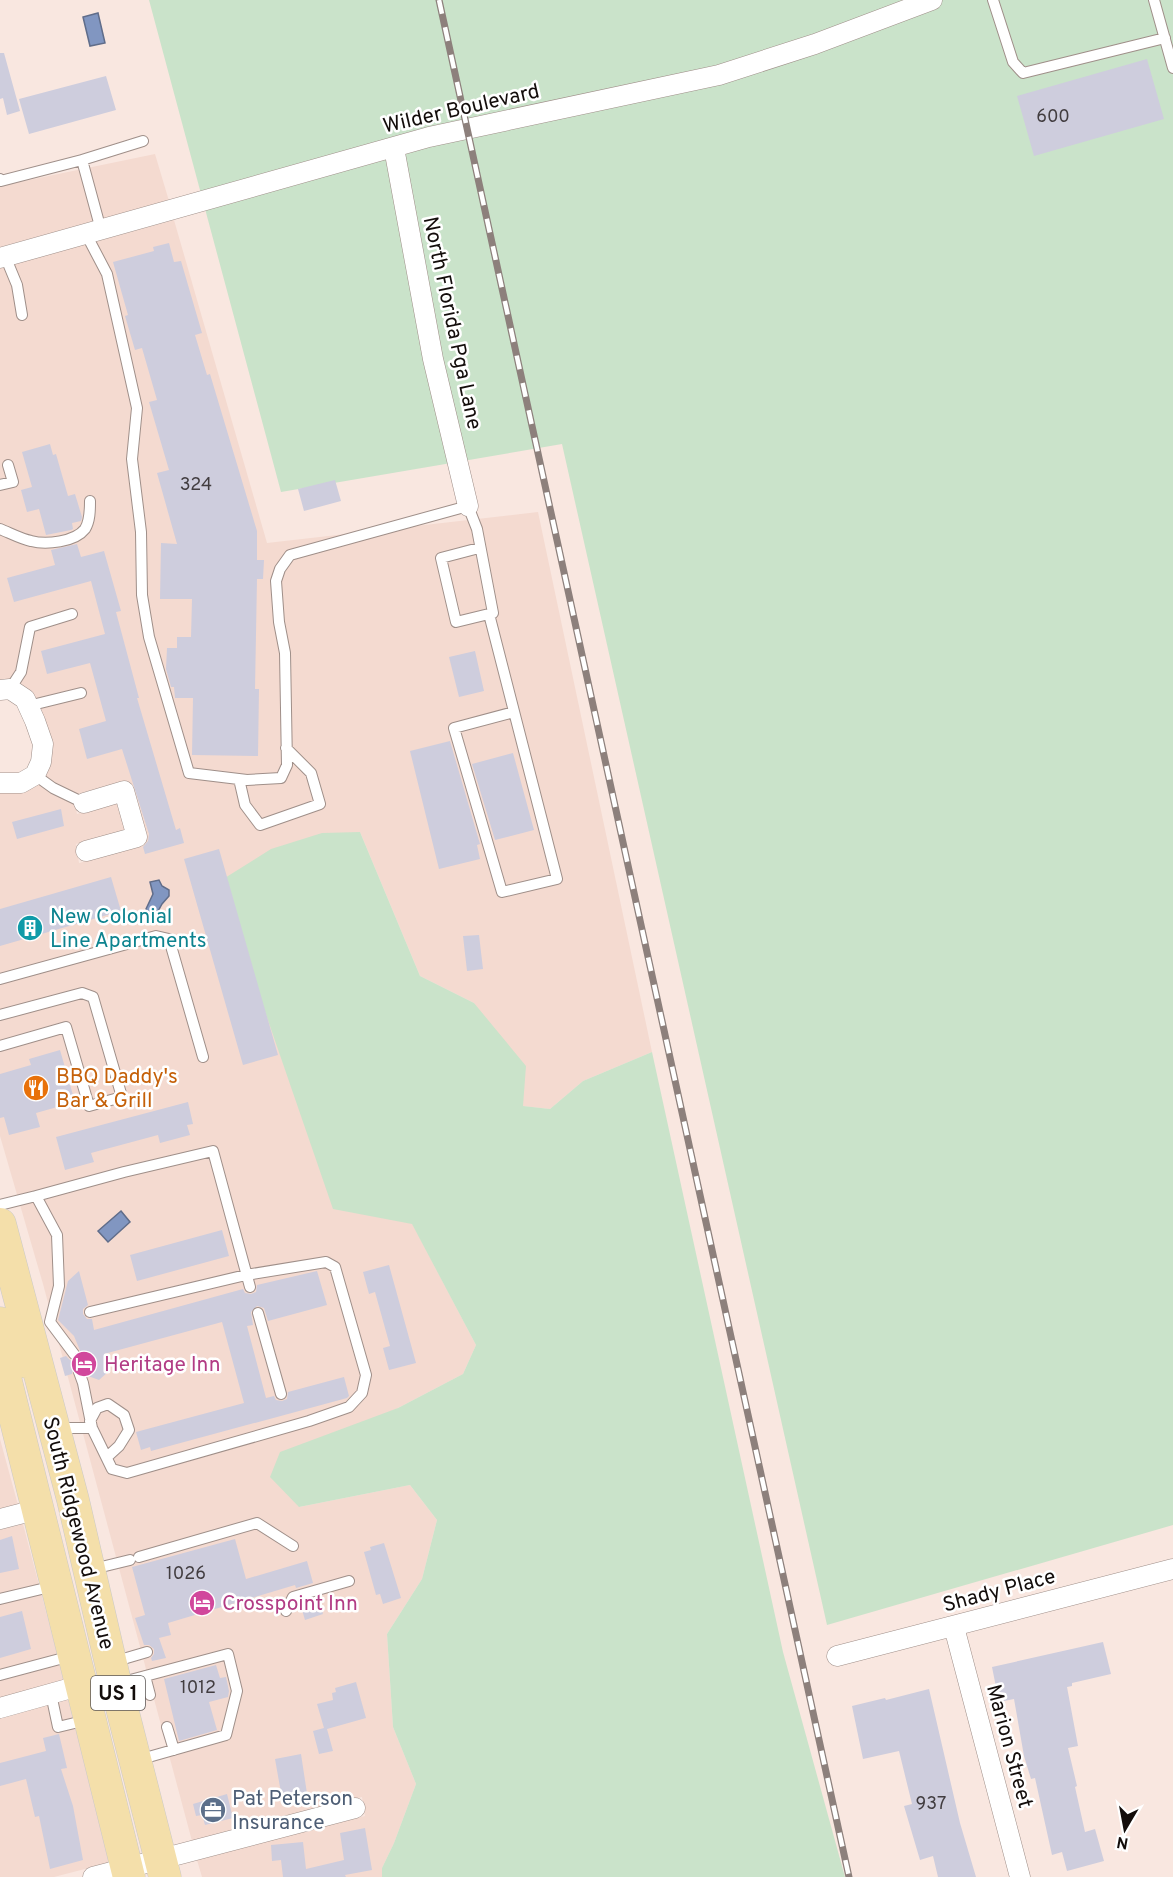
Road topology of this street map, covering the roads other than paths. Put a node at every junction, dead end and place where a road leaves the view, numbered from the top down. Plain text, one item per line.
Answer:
1 (932, 0) edge
2 (993, 0) edge
3 (1154, 0) edge
4 (1165, 39) junction
5 (1173, 68) edge
6 (143, 141) dead end
7 (394, 148) junction
8 (82, 159) junction
9 (0, 179) edge
10 (94, 232) junction
11 (3, 257) edge
12 (17, 285) junction
13 (29, 288) dead end
14 (22, 315) dead end
15 (8, 465) dead end
16 (0, 486) edge
17 (90, 501) dead end
18 (468, 506) junction
19 (0, 529) edge
20 (479, 548) junction
21 (72, 614) dead end
22 (489, 614) junction
23 (5, 690) edge
24 (81, 693) dead end
25 (28, 705) junction
26 (514, 712) junction
27 (286, 748) junction
28 (34, 775) junction
29 (239, 779) junction
30 (0, 783) edge
31 (84, 803) joint
32 (86, 851) dead end
33 (0, 979) edge
34 (0, 1015) edge
35 (0, 1046) edge
36 (203, 1057) dead end
37 (36, 1196) junction
38 (0, 1205) edge
39 (0, 1224) edge
40 (246, 1275) junction
41 (250, 1287) dead end
42 (90, 1312) dead end
43 (258, 1313) dead end
44 (26, 1317) edge
45 (74, 1354) dead end
46 (0, 1357) edge
47 (79, 1372) dead end
48 (281, 1394) dead end
49 (50, 1414) junction
50 (287, 1414) dead end
51 (91, 1424) junction
52 (290, 1426) junction
53 (106, 1457) junction
54 (39, 1509) junction
55 (0, 1519) edge
56 (293, 1546) dead end
57 (1173, 1569) edge
58 (89, 1570) junction
59 (349, 1581) dead end
60 (57, 1585) junction
61 (0, 1599) edge
62 (286, 1611) dead end
63 (954, 1627) junction
64 (147, 1652) dead end
65 (74, 1655) junction
66 (837, 1656) dead end
67 (124, 1674) junction
68 (0, 1676) edge
69 (82, 1685) junction
70 (51, 1694) junction
71 (150, 1695) dead end
72 (0, 1708) edge
73 (90, 1719) junction
74 (167, 1727) dead end
75 (174, 1750) junction
76 (135, 1761) junction
77 (355, 1808) dead end
78 (163, 1868) edge
79 (128, 1872) edge
80 (93, 1877) edge
81 (1020, 1877) edge

1 - 7 street, Wilder Boulevard
2 - 4 lane
3 - 4 lane
4 - 5 lane
6 - 8 lane
7 - 10 street, Wilder Boulevard
7 - 18 street, North Florida Pga Lane
8 - 9 lane
8 - 10 lane
10 - 11 street, Wilder Boulevard
10 - 29 lane
11 - 12 lane
12 - 13 lane
12 - 14 lane
15 - 16 lane
17 - 19 lane
18 - 20 lane
18 - 27 lane
20 - 22 lane
20 - 22 lane
21 - 23 lane
22 - 26 lane
23 - 25 street
24 - 25 lane
25 - 28 street
26 - 26 lane
27 - 29 lane
27 - 29 lane
28 - 30 street
28 - 31 lane
31 - 32 street
33 - 36 lane
34 - 35 lane
37 - 38 lane
37 - 40 lane
37 - 44 lane
39 - 44 main road, South Ridgewood Avenue / US 1
40 - 41 lane
40 - 42 lane
40 - 52 lane
43 - 48 lane
44 - 45 lane
44 - 49 main road, South Ridgewood Avenue / US 1
46 - 54 main road, South Ridgewood Avenue / US 1
47 - 51 lane
49 - 51 lane
49 - 58 main road, South Ridgewood Avenue / US 1
50 - 52 lane
51 - 53 lane
51 - 53 lane
52 - 53 lane
54 - 55 street
54 - 60 main road, South Ridgewood Avenue / US 1
56 - 58 lane
57 - 63 street, Shady Place
58 - 67 main road, South Ridgewood Avenue / US 1
59 - 62 lane
60 - 61 lane
60 - 65 main road, South Ridgewood Avenue / US 1
63 - 66 street, Shady Place
63 - 81 street, Marion Street
64 - 67 lane
65 - 68 lane
65 - 69 main road, South Ridgewood Avenue / US 1
67 - 71 lane
67 - 75 lane
67 - 76 main road, South Ridgewood Avenue / US 1
69 - 70 street
69 - 73 main road, South Ridgewood Avenue / US 1
70 - 72 street
70 - 73 lane
73 - 79 main road, South Ridgewood Avenue / US 1
74 - 75 lane
75 - 76 lane
76 - 78 main road, South Ridgewood Avenue / US 1
77 - 78 street
78 - 79 street
79 - 80 street

